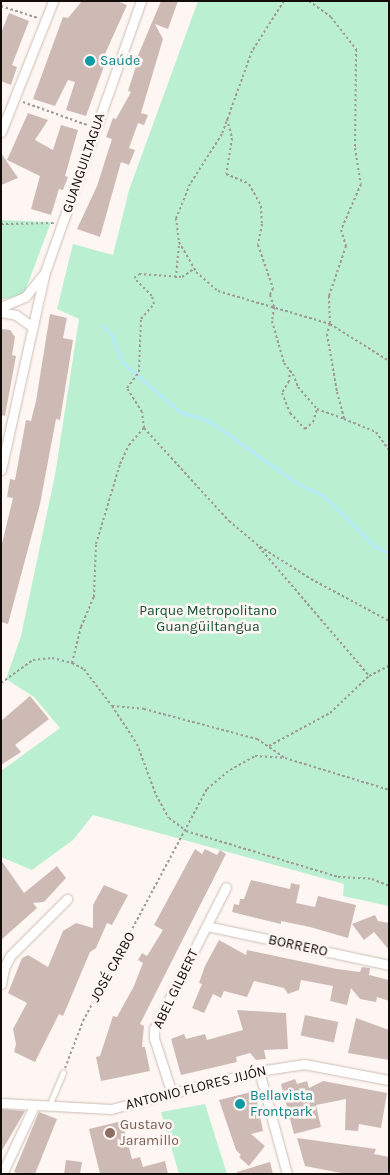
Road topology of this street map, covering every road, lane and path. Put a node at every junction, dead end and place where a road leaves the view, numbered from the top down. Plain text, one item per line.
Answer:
1 (53, 1) edge
2 (141, 1) edge
3 (284, 1) edge
4 (309, 1) edge
5 (1, 6) edge
6 (36, 18) dead end
7 (18, 101) dead end
8 (228, 119) junction
9 (92, 127) dead end
10 (1, 132) edge
11 (58, 223) dead end
12 (1, 224) edge
13 (179, 242) junction
14 (194, 269) junction
15 (45, 272) junction
16 (176, 278) junction
17 (1, 307) edge
18 (274, 307) junction
19 (1, 312) edge
20 (330, 324) junction
21 (31, 326) junction
22 (389, 361) edge
23 (290, 370) junction
24 (317, 409) junction
25 (344, 419) junction
26 (144, 428) junction
27 (389, 450) edge
28 (1, 470) edge
29 (256, 544) junction
30 (389, 621) edge
31 (72, 663) junction
32 (389, 666) edge
33 (369, 676) junction
34 (1, 683) edge
35 (112, 706) junction
36 (269, 747) junction
37 (285, 758) junction
38 (389, 790) edge
39 (186, 831) junction
40 (389, 886) edge
41 (226, 887) dead end
42 (67, 899) dead end
43 (207, 926) junction
44 (389, 965) edge
45 (1, 984) edge
46 (259, 1071) junction
47 (63, 1073) joint
48 (389, 1080) edge
49 (172, 1094) junction
50 (1, 1103) edge
51 (34, 1106) junction
52 (48, 1107) junction
53 (2, 1174) edge
54 (287, 1174) edge

1 - 10 street
2 - 15 street, GUANGUILTAGUA
3 - 8 path
4 - 20 path
5 - 6 path
7 - 9 path
8 - 13 path
8 - 18 path
11 - 12 path
13 - 14 path
13 - 16 path
14 - 16 path
14 - 18 path
15 - 17 street
15 - 21 street, GUANGUILTAGUA
16 - 26 path
18 - 20 path
18 - 23 path
19 - 21 street
20 - 22 path
20 - 25 path
21 - 28 street, GUANGUILTAGUA
23 - 24 path
23 - 24 path
24 - 25 path
25 - 27 path
26 - 29 path
26 - 31 path
29 - 30 path
29 - 33 path
31 - 34 path
31 - 35 path
32 - 33 path
33 - 36 path
35 - 36 path
35 - 39 path
36 - 37 path
37 - 38 path
37 - 39 path, JOSÉ CARBO
39 - 40 path
39 - 47 path, JOSÉ CARBO
41 - 43 street, ABEL GILBERT
42 - 45 street
43 - 44 street, BORRERO
43 - 49 street, ABEL GILBERT
46 - 48 street, ANTONIO FLORES JIJÓN
46 - 49 street, ANTONIO FLORES JIJÓN
46 - 54 street
47 - 52 lane
49 - 52 street, ANTONIO FLORES JIJÓN
50 - 51 street, ANTONIO FLORES JIJÓN
51 - 52 street, ANTONIO FLORES JIJÓN
51 - 53 street

